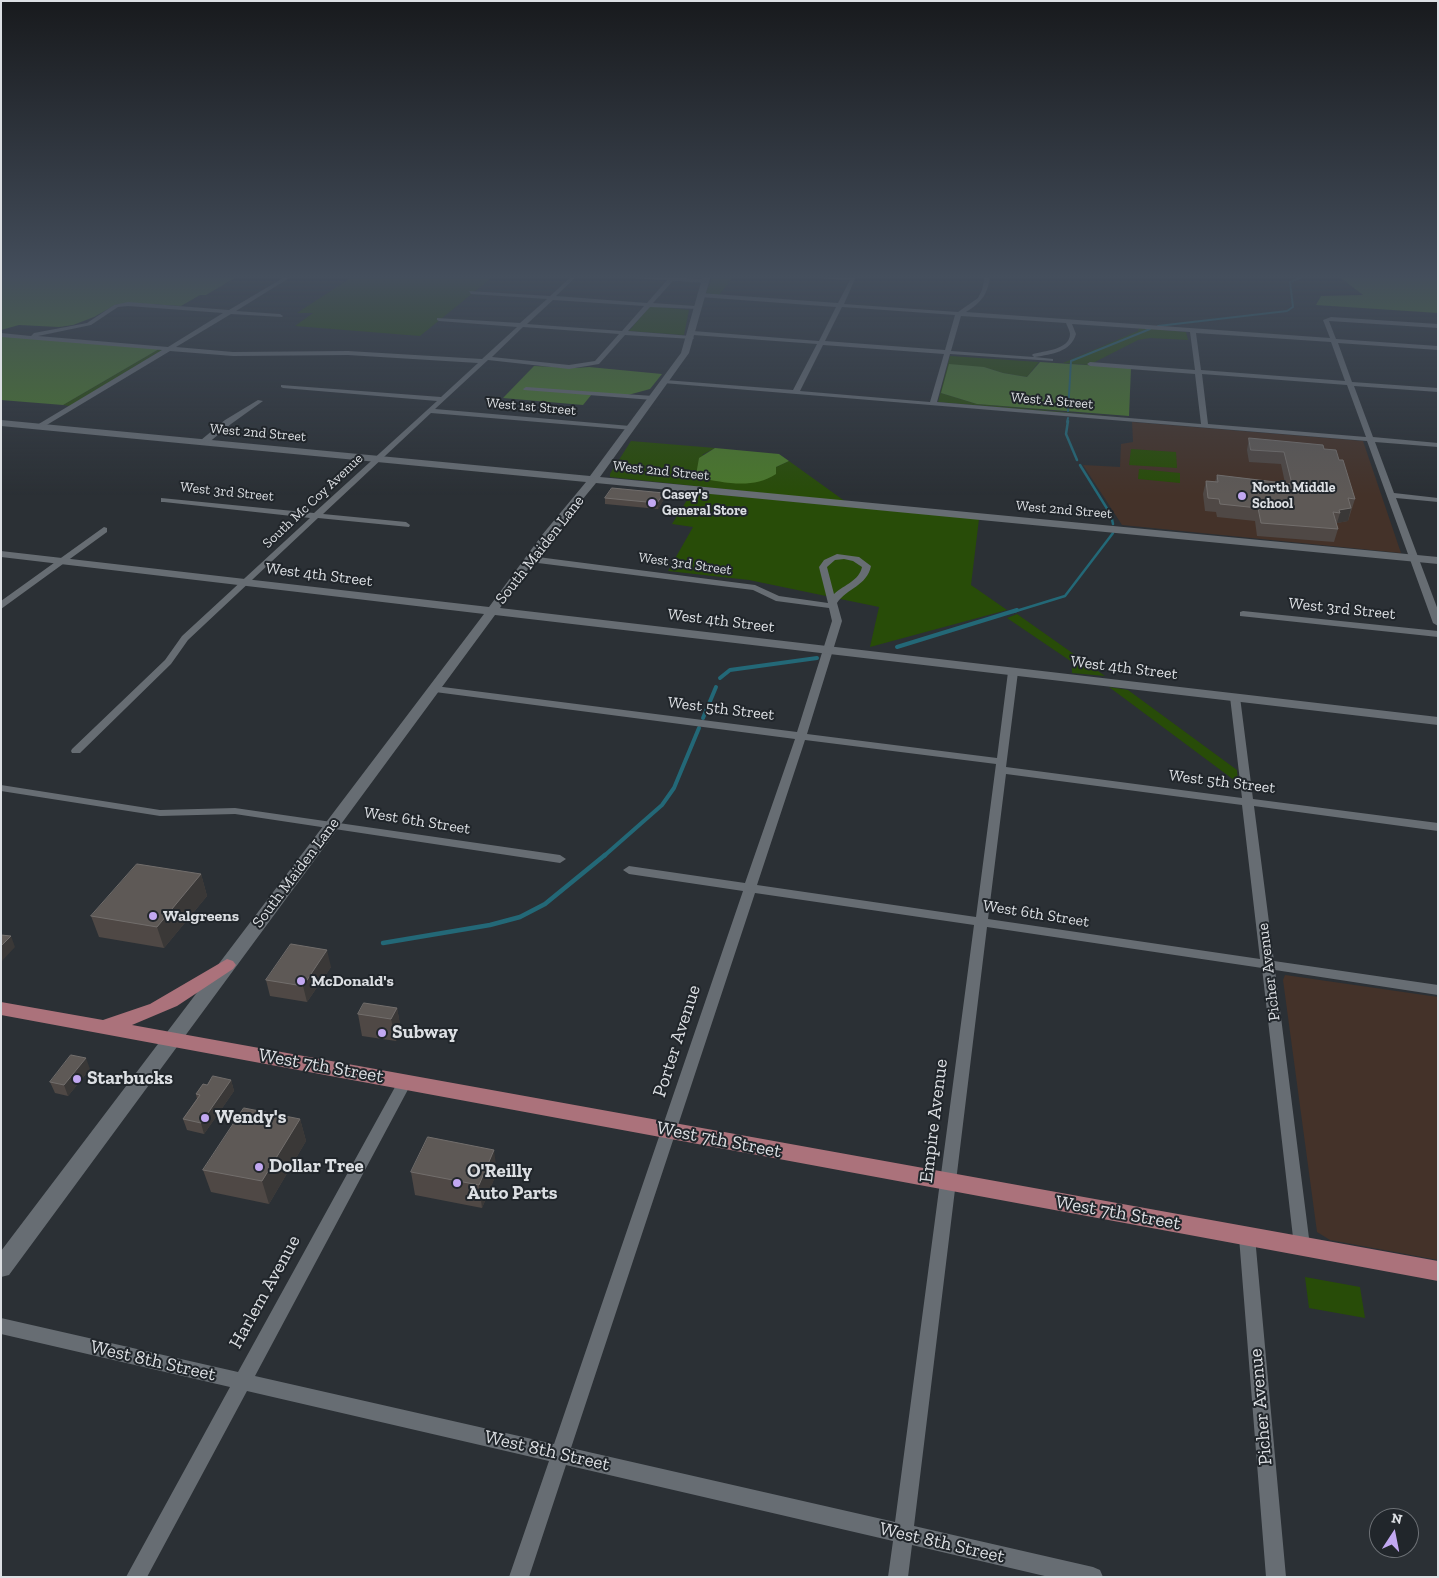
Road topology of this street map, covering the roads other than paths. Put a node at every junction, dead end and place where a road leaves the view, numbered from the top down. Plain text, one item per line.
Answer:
1 (166, 349) edge
2 (170, 349) junction
3 (496, 349) edge
4 (611, 349) edge
5 (687, 349) edge
6 (819, 349) edge
7 (900, 349) edge
8 (948, 349) edge
9 (1057, 349) edge
10 (1195, 349) edge
11 (1336, 349) edge
12 (947, 352) junction
13 (1023, 358) junction
14 (485, 359) junction
15 (1050, 360) dead end
16 (1090, 364) dead end
17 (1198, 372) junction
18 (664, 382) junction
19 (1350, 383) junction
20 (283, 386) dead end
21 (526, 389) dead end
22 (1438, 390) edge
23 (796, 392) junction
24 (653, 398) junction
25 (443, 399) junction
26 (260, 401) dead end
27 (933, 404) junction
28 (429, 411) junction
29 (1, 423) edge
30 (1205, 426) junction
31 (40, 427) junction
32 (630, 428) junction
33 (1370, 440) junction
34 (204, 442) junction
35 (1438, 445) edge
36 (378, 459) junction
37 (593, 480) junction
38 (1390, 495) junction
39 (164, 500) dead end
40 (1438, 500) edge
41 (318, 516) junction
42 (406, 525) dead end
43 (104, 530) dead end
44 (1, 554) edge
45 (530, 559) junction
46 (1415, 559) junction
47 (62, 561) junction
48 (1438, 561) edge
49 (245, 582) junction
50 (833, 604) junction
51 (1, 606) edge
52 (493, 611) junction
53 (1242, 614) dead end
54 (1438, 623) edge
55 (1438, 634) edge
56 (828, 650) junction
57 (1013, 672) junction
58 (435, 689) junction
59 (1235, 697) junction
60 (1438, 721) edge
61 (801, 736) junction
62 (76, 751) dead end
63 (1002, 766) junction
64 (1, 788) edge
65 (1249, 802) junction
66 (332, 825) junction
67 (1438, 827) edge
68 (560, 859) dead end
69 (629, 870) dead end
70 (748, 888) junction
71 (980, 922) junction
72 (227, 965) junction
73 (1268, 966) junction
74 (1438, 990) edge
75 (1, 1008) edge
76 (103, 1027) junction
77 (172, 1039) junction
78 (404, 1082) junction
79 (668, 1130) junction
80 (947, 1183) junction
81 (1247, 1236) junction
82 (1302, 1246) junction
83 (1, 1268) edge
84 (1438, 1271) edge
85 (1, 1326) edge
86 (242, 1381) junction
87 (560, 1454) junction
88 (903, 1534) junction
89 (136, 1577) edge
90 (519, 1577) edge
91 (898, 1577) edge
92 (1093, 1577) edge
93 (1276, 1577) edge

1 - 2 street
2 - 14 street
2 - 31 street
3 - 14 street, South Mc Coy Avenue
4 - 14 street
5 - 18 street, South Maiden Lane
6 - 23 street
7 - 12 street
8 - 12 street
9 - 13 street
10 - 17 street
11 - 19 street
12 - 13 street
12 - 27 street
13 - 15 street
14 - 25 street, South Mc Coy Avenue
16 - 17 street
17 - 19 street
17 - 30 street
18 - 23 street, West A Street
18 - 24 street, South Maiden Lane
19 - 22 street
19 - 33 street
20 - 25 street
21 - 24 street
23 - 27 street, West A Street
24 - 32 street, South Maiden Lane
25 - 28 street, South Mc Coy Avenue
26 - 34 street
27 - 30 street, West A Street
28 - 32 street, West 1st Street
28 - 36 street, South Mc Coy Avenue
29 - 31 street, West 2nd Street
30 - 33 street, West A Street
31 - 34 street, West 2nd Street
32 - 37 street, South Maiden Lane
33 - 35 street, West A Street
33 - 38 street
34 - 36 street, West 2nd Street
36 - 37 street, West 2nd Street
36 - 41 street, South Mc Coy Avenue
37 - 45 street, South Maiden Lane
37 - 46 street, West 2nd Street
38 - 40 street
38 - 46 street
39 - 41 street, West 3rd Street
41 - 42 street, West 3rd Street
41 - 49 street, South Mc Coy Avenue
43 - 47 street
44 - 47 street, West 4th Street
45 - 50 street, West 3rd Street
45 - 52 street, South Maiden Lane
46 - 48 street, West 2nd Street
46 - 54 street
47 - 49 street, West 4th Street
47 - 51 street
49 - 52 street, West 4th Street
49 - 62 street, South Mc Coy Avenue
50 - 50 street, Porter Avenue
50 - 56 street, Porter Avenue
52 - 56 street, West 4th Street
52 - 58 street, South Maiden Lane
53 - 55 street, West 3rd Street
56 - 57 street, West 4th Street
56 - 61 street, Porter Avenue
57 - 59 street, West 4th Street
57 - 63 street, Empire Avenue
58 - 61 street, West 5th Street
58 - 66 street, South Maiden Lane
59 - 60 street, West 4th Street
59 - 65 street, Picher Avenue
61 - 63 street, West 5th Street
61 - 70 street, Porter Avenue
63 - 65 street, West 5th Street
63 - 71 street, Empire Avenue
64 - 66 street, West 6th Street
65 - 67 street, West 5th Street
65 - 73 street, Picher Avenue
66 - 68 street, West 6th Street
66 - 72 street, South Maiden Lane
69 - 70 street, West 6th Street
70 - 71 street, West 6th Street
70 - 79 street, Porter Avenue
71 - 73 street, West 6th Street
71 - 80 street, Empire Avenue
72 - 76 main road
72 - 77 street, South Maiden Lane
73 - 74 street, West 6th Street
73 - 82 street, Picher Avenue
75 - 76 main road, West 7th Street
76 - 77 main road, West 7th Street
77 - 78 main road, West 7th Street
77 - 83 street, South Maiden Lane
78 - 79 main road, West 7th Street
78 - 86 street, Harlem Avenue
79 - 80 main road, West 7th Street
79 - 87 street, Porter Avenue
80 - 81 main road, West 7th Street
80 - 88 street, Empire Avenue
81 - 82 main road, West 7th Street
81 - 93 street, Picher Avenue
82 - 84 main road, West 7th Street
85 - 86 street, West 8th Street
86 - 87 street, West 8th Street
86 - 89 street, Harlem Avenue
87 - 88 street, West 8th Street
87 - 90 street, Porter Avenue
88 - 91 street, Empire Avenue
88 - 92 street, West 8th Street

